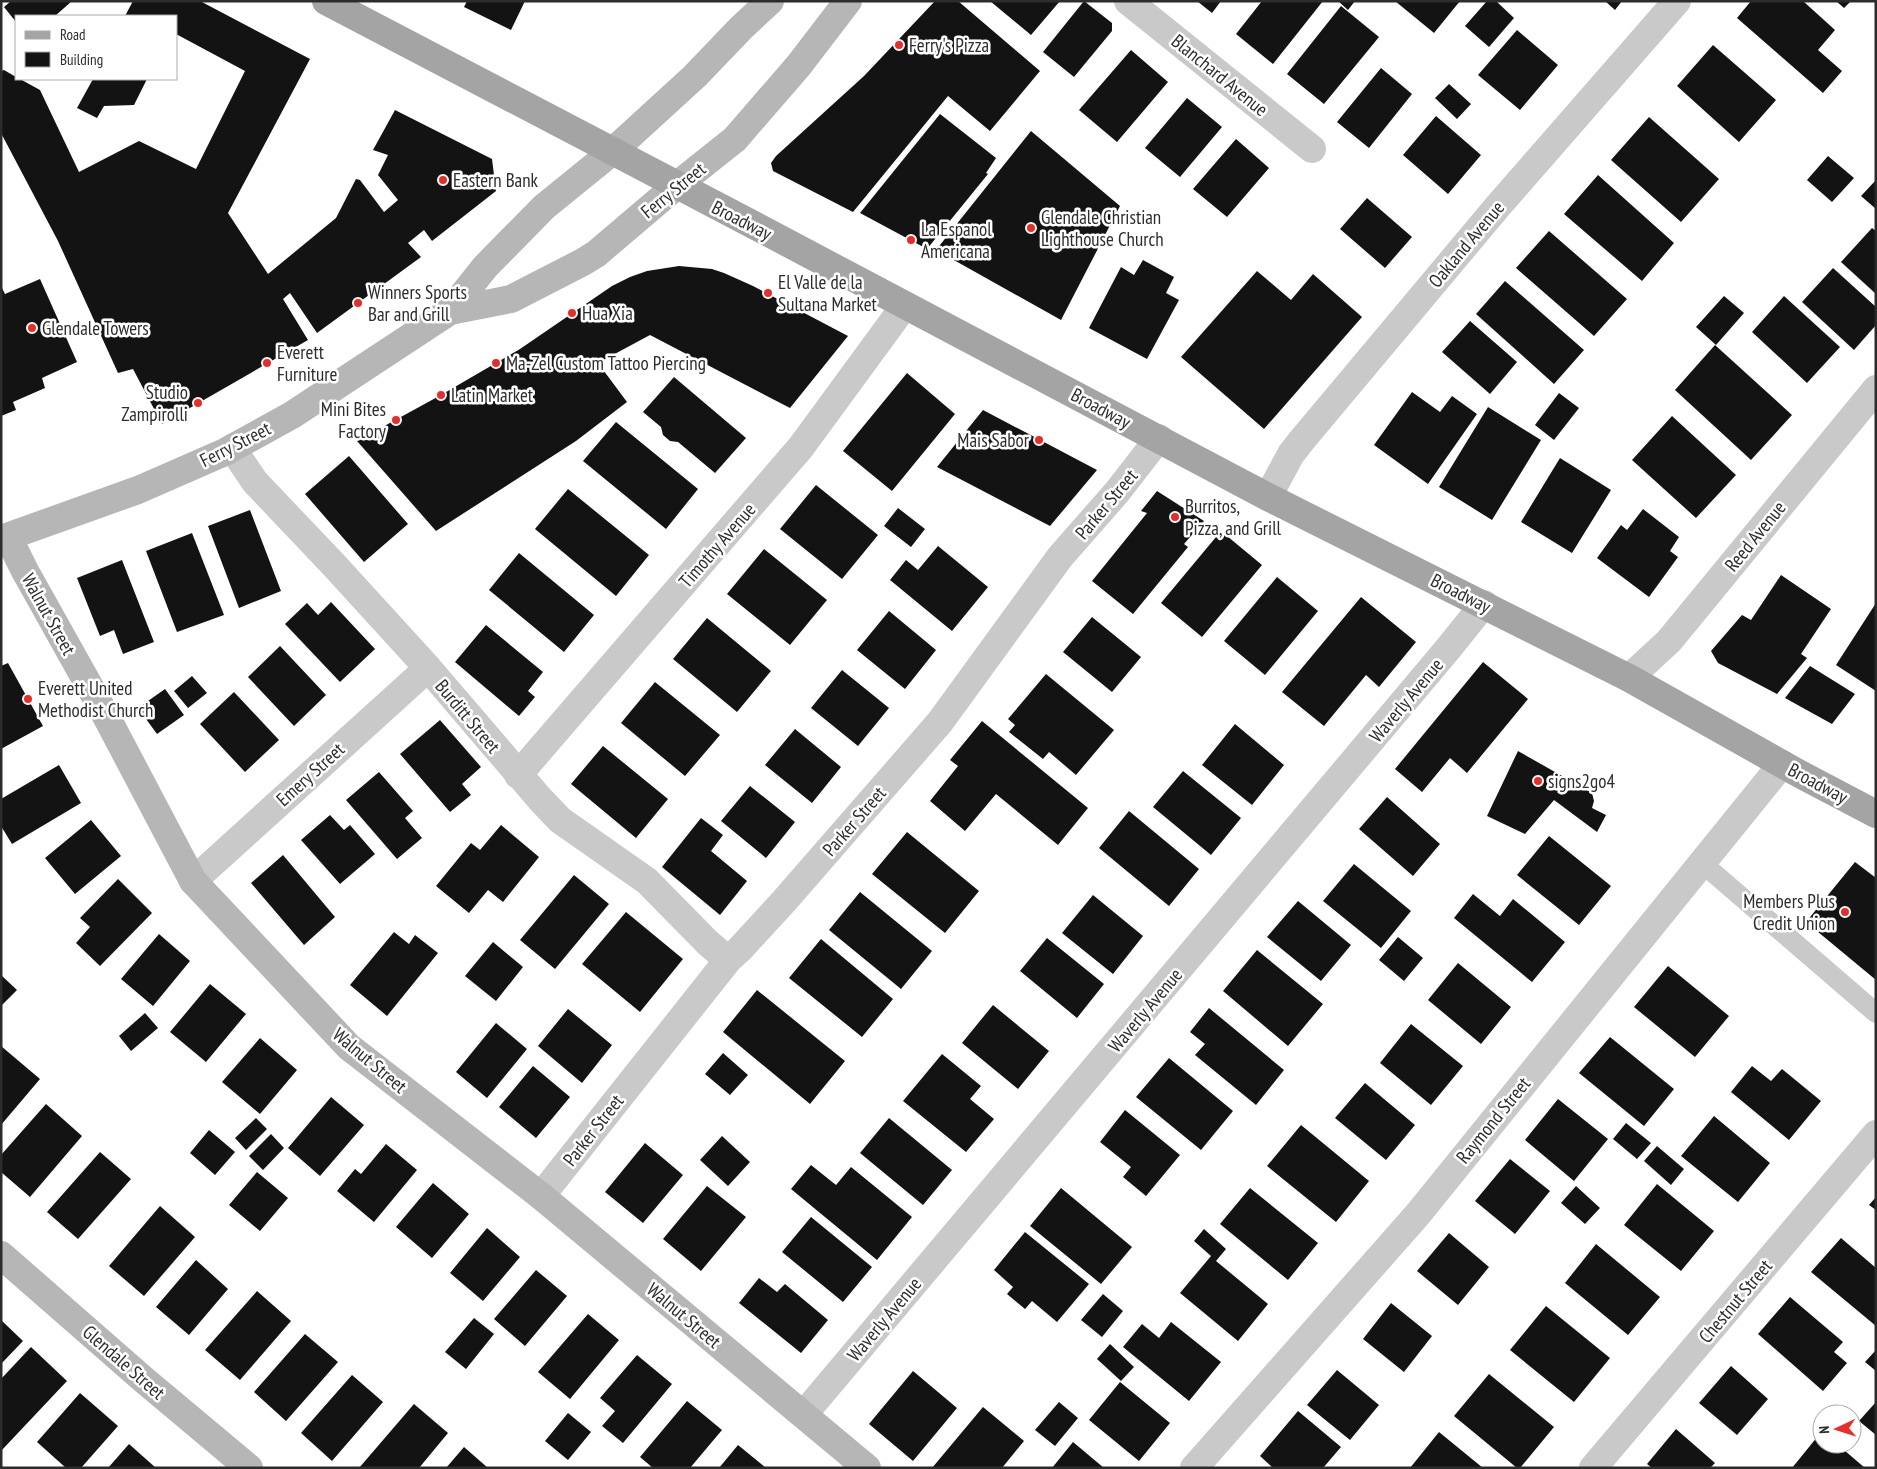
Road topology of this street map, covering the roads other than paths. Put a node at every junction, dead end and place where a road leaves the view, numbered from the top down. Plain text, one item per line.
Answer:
1 (326, 1) edge
2 (770, 1) edge
3 (848, 1) edge
4 (1128, 1) edge
5 (1677, 1) edge
6 (1312, 149) dead end
7 (613, 151) junction
8 (676, 186) junction
9 (905, 305) junction
10 (450, 311) junction
11 (1876, 389) edge
12 (1159, 438) junction
13 (232, 448) junction
14 (1268, 497) junction
15 (4, 538) edge
16 (1484, 604) junction
17 (428, 668) junction
18 (1629, 678) junction
19 (1782, 764) junction
20 (518, 775) junction
21 (1876, 814) edge
22 (1702, 863) junction
23 (193, 881) junction
24 (728, 960) junction
25 (1876, 1013) edge
26 (1876, 1134) edge
27 (541, 1196) junction
28 (1, 1255) edge
29 (804, 1414) junction
30 (249, 1468) edge
31 (867, 1468) edge
32 (1194, 1468) edge
33 (1593, 1468) edge

1 - 7 main road, Broadway
2 - 7 street, Ferry Street
3 - 8 street, Ferry Street
4 - 6 street, Blanchard Avenue
5 - 14 street, Oakland Avenue
7 - 8 main road, Broadway
7 - 10 street, Ferry Street
8 - 9 main road, Broadway
8 - 10 street, Ferry Street
9 - 12 main road, Broadway
9 - 20 street, Timothy Avenue
10 - 13 street, Ferry Street
11 - 18 street, Reed Avenue
12 - 14 main road, Broadway
12 - 24 street, Parker Street
13 - 15 street, Ferry Street
13 - 17 street, Burditt Street
14 - 16 main road, Broadway
15 - 23 street, Walnut Street
16 - 18 main road, Broadway
16 - 29 street, Waverly Avenue
17 - 20 street, Burditt Street
17 - 23 street, Emery Street
18 - 19 main road, Broadway
19 - 21 main road, Broadway
19 - 22 street, Raymond Street
20 - 24 street, Burditt Street
22 - 25 lane
22 - 32 street, Raymond Street
23 - 27 street, Walnut Street
24 - 27 street, Parker Street
26 - 33 street, Chestnut Street
27 - 29 street, Walnut Street
28 - 30 street, Glendale Street
29 - 31 street, Walnut Street

